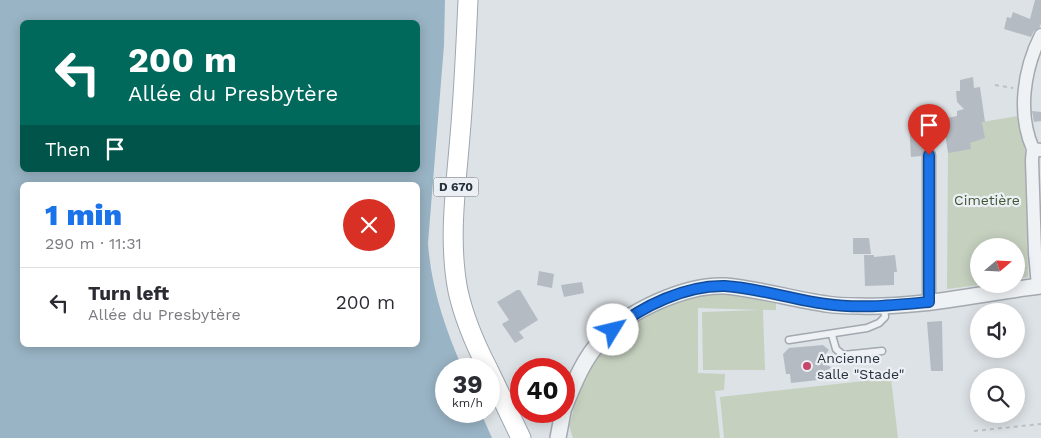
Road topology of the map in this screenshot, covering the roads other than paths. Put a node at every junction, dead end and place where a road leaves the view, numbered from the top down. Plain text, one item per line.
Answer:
1 (468, 0) edge
2 (1041, 35) edge
3 (1037, 150) edge
4 (929, 155) dead end
5 (1039, 286) edge
6 (929, 302) junction
7 (884, 306) junction
8 (832, 335) junction
9 (789, 340) dead end
10 (882, 351) dead end
11 (482, 358) edge
12 (575, 382) edge
13 (500, 395) edge
14 (561, 423) edge
15 (521, 438) edge
16 (558, 438) edge

1 - 11 main road, D 670
2 - 3 street
3 - 5 street
4 - 6 street
5 - 6 street
6 - 7 street
7 - 8 lane
7 - 12 street
8 - 9 lane
8 - 10 lane
13 - 15 main road, D 670
14 - 16 street

